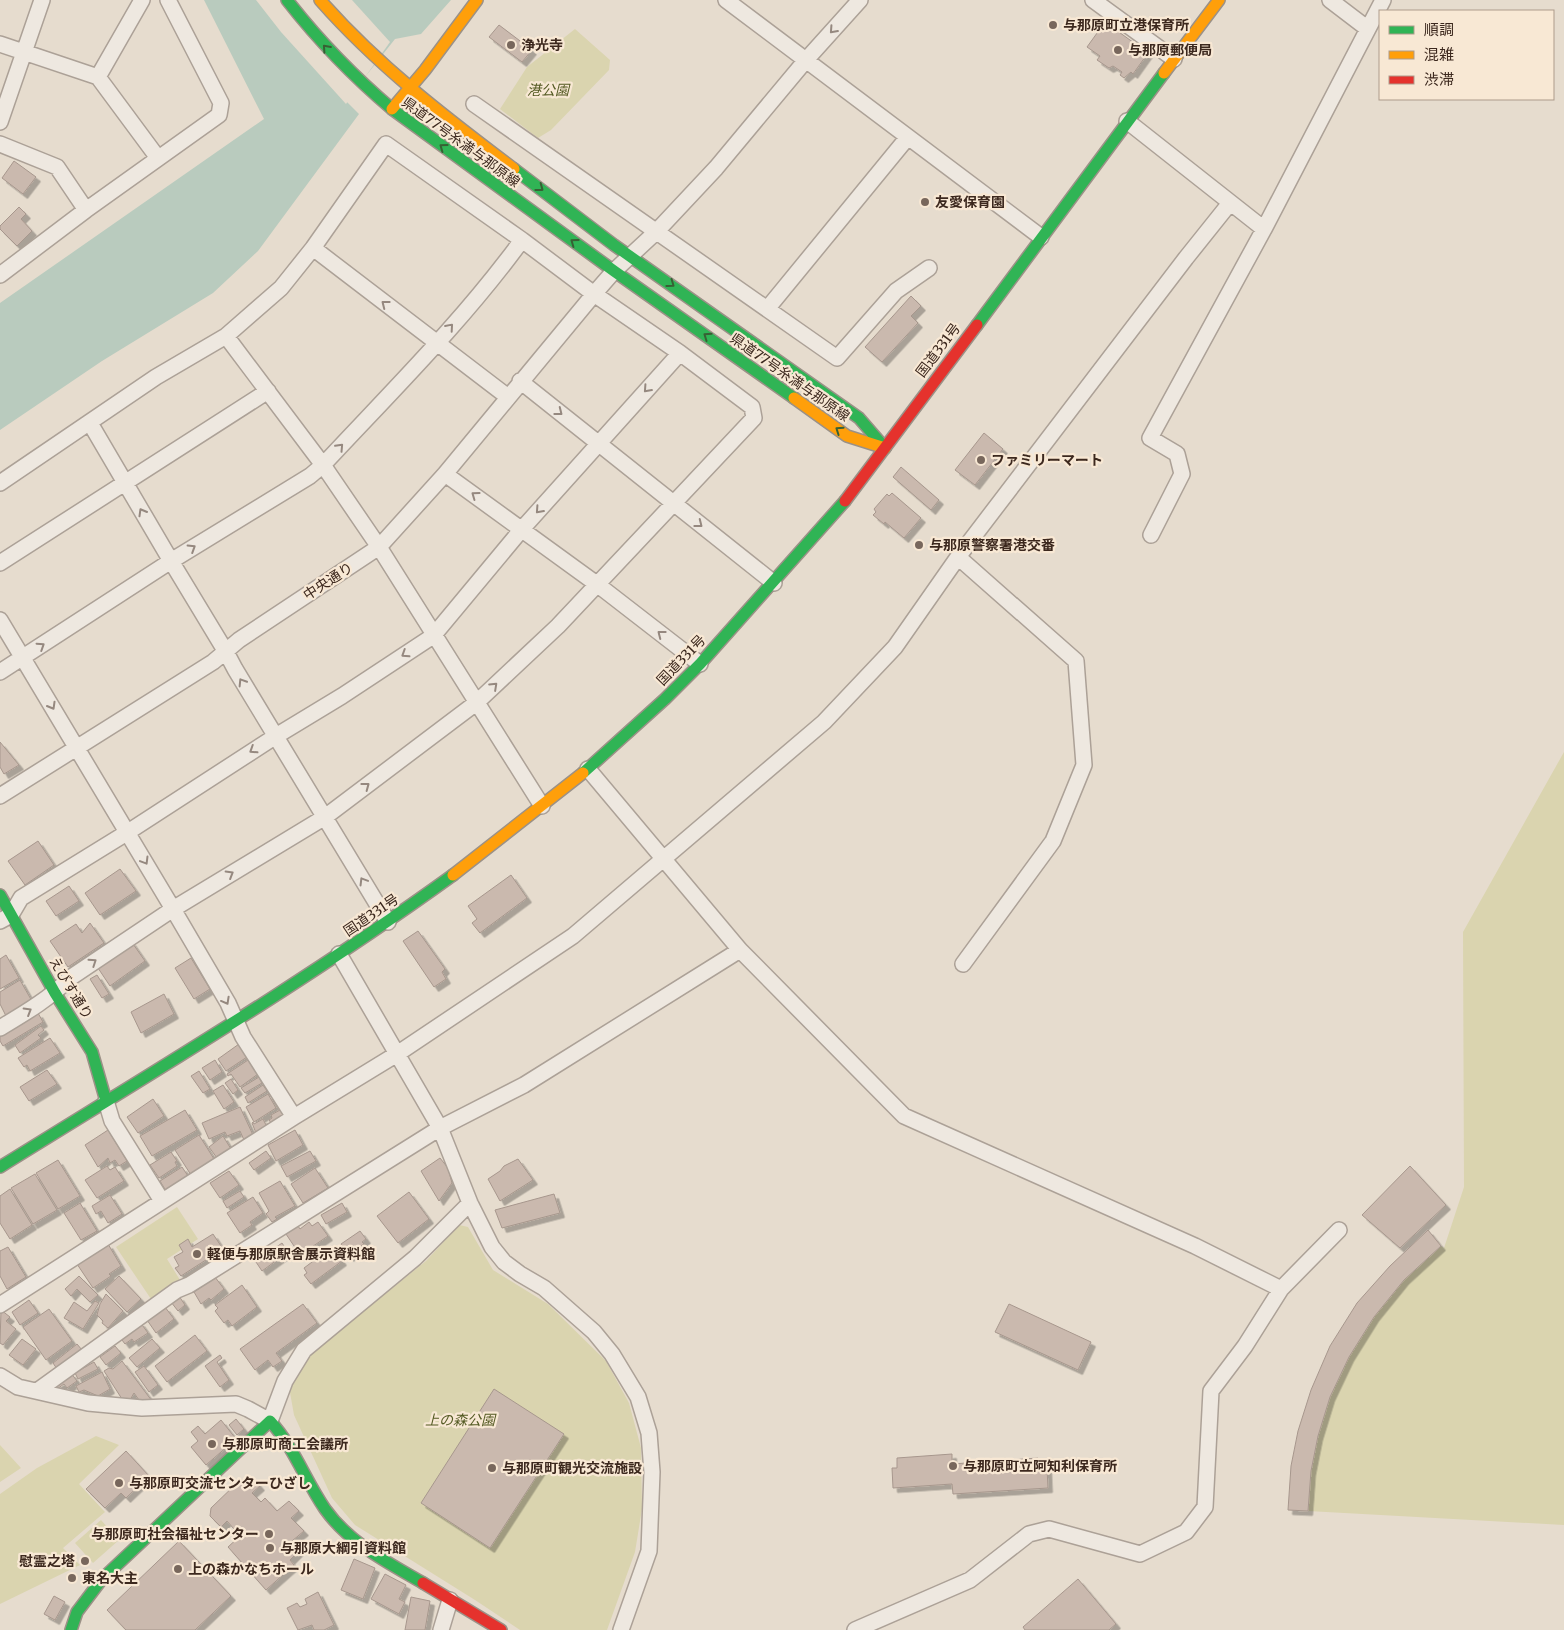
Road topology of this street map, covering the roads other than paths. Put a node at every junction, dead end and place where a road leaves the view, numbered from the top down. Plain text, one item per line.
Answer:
1 (42, 0) edge
2 (142, 0) edge
3 (168, 0) edge
4 (287, 0) edge
5 (320, 0) edge
6 (477, 0) edge
7 (726, 0) edge
8 (860, 0) edge
9 (1093, 0) edge
10 (1218, 0) edge
11 (1330, 0) edge
12 (1383, 0) edge
13 (1368, 29) junction
14 (0, 44) edge
15 (25, 53) junction
16 (1174, 59) junction
17 (806, 60) junction
18 (98, 77) junction
19 (410, 89) junction
20 (474, 104) dead end
21 (392, 109) junction
22 (1127, 121) junction
23 (0, 122) edge
24 (908, 137) junction
25 (0, 144) edge
26 (158, 158) junction
27 (1230, 203) junction
28 (86, 210) junction
29 (1264, 229) junction
30 (656, 232) junction
31 (1041, 237) junction
32 (522, 240) junction
33 (313, 248) junction
34 (631, 256) junction
35 (928, 268) dead end
36 (614, 271) junction
37 (0, 275) edge
38 (594, 294) junction
39 (767, 309) junction
40 (226, 336) junction
41 (436, 344) junction
42 (680, 353) junction
43 (520, 382) junction
44 (268, 392) junction
45 (508, 397) junction
46 (90, 422) junction
47 (599, 443) junction
48 (885, 448) junction
49 (323, 465) junction
50 (445, 474) junction
51 (125, 482) junction
52 (0, 483) edge
53 (674, 504) junction
54 (522, 529) junction
55 (1152, 535) dead end
56 (379, 548) junction
57 (958, 557) junction
58 (171, 561) junction
59 (0, 563) edge
60 (774, 583) junction
61 (598, 585) junction
62 (0, 620) edge
63 (434, 636) junction
64 (226, 652) junction
65 (23, 658) junction
66 (700, 664) junction
67 (0, 672) edge
68 (476, 703) junction
69 (276, 736) junction
70 (76, 748) junction
71 (588, 769) junction
72 (0, 796) edge
73 (542, 806) junction
74 (325, 817) junction
75 (128, 832) junction
76 (663, 859) junction
77 (0, 895) edge
78 (173, 909) junction
79 (5, 918) edge
80 (388, 922) junction
81 (740, 950) junction
82 (339, 954) junction
83 (963, 964) dead end
84 (56, 993) junction
85 (236, 1019) junction
86 (0, 1028) edge
87 (397, 1054) junction
88 (106, 1101) junction
89 (294, 1117) junction
90 (440, 1128) junction
91 (0, 1167) edge
92 (162, 1201) junction
93 (470, 1203) junction
94 (1339, 1230) dead end
95 (1281, 1289) junction
96 (0, 1304) edge
97 (0, 1376) edge
98 (37, 1391) junction
99 (270, 1420) junction
100 (450, 1600) junction
101 (71, 1630) edge
102 (441, 1630) edge
103 (501, 1630) edge
104 (621, 1630) edge
105 (855, 1630) edge

1 - 15 street
2 - 18 street
3 - 26 street
21 -> 4 main road, 県道77号糸満与那原線
5 - 19 main road, 県道77号糸満与那原線
6 - 19 main road
7 - 17 street
8 -> 17 street, 中央通り
9 - 16 street
10 - 16 main road, 国道331号
11 - 13 street
12 - 13 street
13 - 29 street
14 - 15 street
15 - 18 street
15 - 23 street
16 - 22 main road, 国道331号
17 - 24 street
17 - 30 street, 中央通り
18 - 26 street
19 - 21 main road
19 -> 34 main road, 県道77号糸満与那原線
20 - 30 street
36 -> 21 main road, 県道77号糸満与那原線
22 - 27 street
22 - 31 main road, 国道331号
24 - 31 street
24 - 39 street
25 - 28 street
26 - 28 street
27 - 29 street
27 - 57 street
28 - 37 street
29 - 55 street
30 - 34 street, 中央通り
30 - 39 street
31 - 48 main road, 国道331号
32 - 33 street
32 - 38 street
41 -> 32 street
33 - 40 street
41 -> 33 street
34 - 36 street, 中央通り
34 -> 48 main road, 県道77号糸満与那原線
35 - 39 street
36 - 38 street, 中央通り
48 -> 36 main road, 県道77号糸満与那原線
38 - 42 street
38 - 43 street, 中央通り
40 - 44 street
40 - 46 street
41 - 45 street
49 -> 41 street
42 -> 47 street
42 - 53 street
43 - 45 street, 中央通り
43 -> 47 street
44 - 49 street
44 - 51 street
45 - 50 street, 中央通り
46 - 51 street
46 - 52 street
47 - 53 street
47 -> 54 street
48 - 60 main road, 国道331号
49 - 56 street
58 -> 49 street
54 -> 50 street
50 - 56 street, 中央通り
58 -> 51 street
51 - 59 street
53 -> 60 street
53 - 61 street
54 - 61 street
54 - 63 street
56 - 63 street
56 - 64 street, 中央通り
57 - 76 street
57 - 83 street
58 - 64 street
65 -> 58 street
60 - 66 main road, 国道331号
66 -> 61 street
68 -> 61 street
62 - 65 street
63 - 68 street
63 -> 69 street
69 -> 64 street
64 - 70 street, 中央通り
65 - 67 street
65 -> 70 street
66 - 71 main road, 国道331号
68 - 73 street
74 -> 68 street
69 - 74 street
69 -> 75 street
70 - 72 street, 中央通り
70 - 75 street
71 - 73 main road, 国道331号
71 - 76 street
73 - 80 main road, 国道331号
78 -> 74 street
80 -> 74 street
75 -> 78 street
75 - 79 street
76 - 81 street
76 - 87 street
77 - 79 main road, えびす通り
84 -> 78 street
78 -> 85 street
79 - 84 main road, えびす通り
80 - 82 main road, 国道331号
81 - 90 street
81 - 95 street
82 - 85 main road, 国道331号
82 - 87 street
86 -> 84 street
84 - 88 main road, えびす通り
85 - 88 main road, 国道331号
85 - 89 street
87 - 89 street
87 - 90 street
88 - 91 main road, 国道331号
88 - 92 street
89 - 92 street
90 - 93 street
90 - 98 street
92 - 96 street
93 - 99 street
93 - 104 street
94 - 95 street
95 - 105 street
97 - 98 street
98 - 99 street
99 - 100 main road
99 - 101 main road
100 - 102 street
100 - 103 main road

